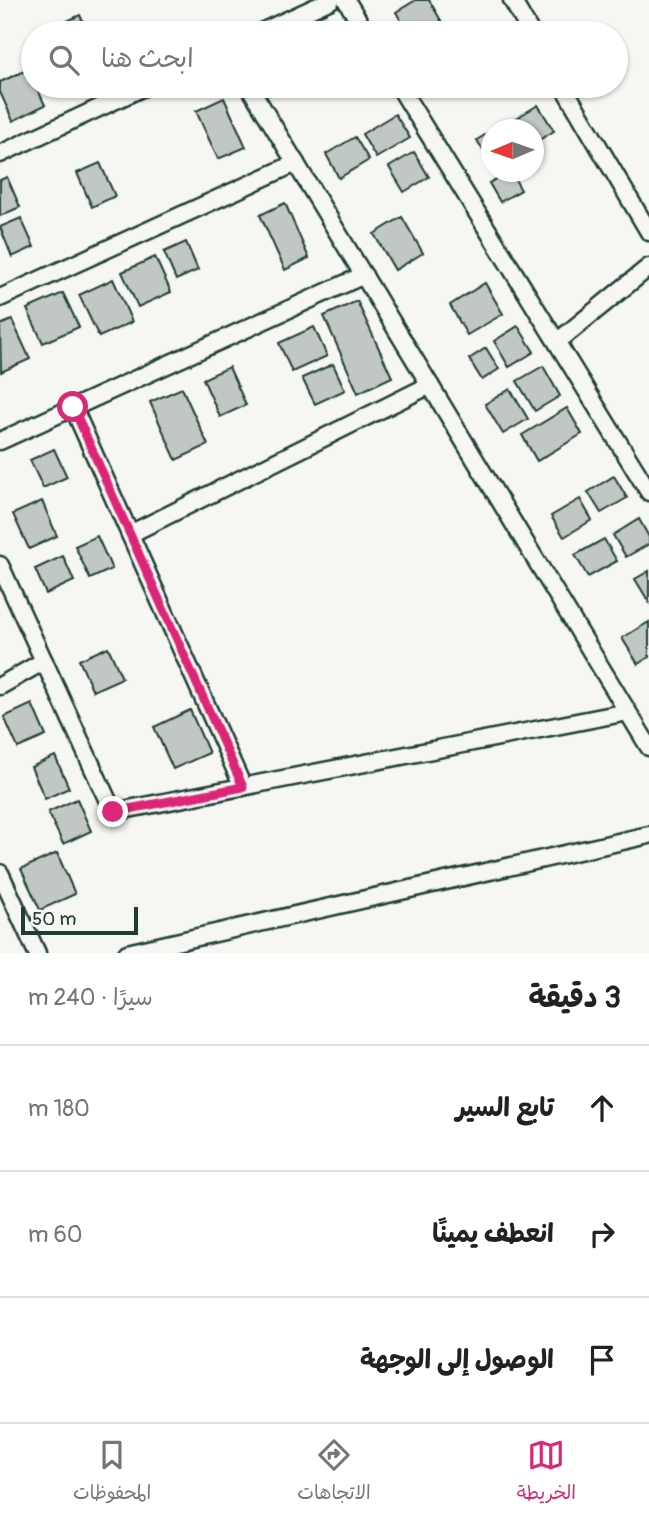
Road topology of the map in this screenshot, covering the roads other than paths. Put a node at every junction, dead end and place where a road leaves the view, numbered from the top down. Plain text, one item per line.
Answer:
1 (331, 0) edge
2 (346, 0) edge
3 (512, 0) edge
4 (286, 21) edge
5 (359, 21) edge
6 (524, 21) edge
7 (120, 98) edge
8 (256, 98) edge
9 (406, 98) edge
10 (569, 98) edge
11 (0, 154) edge
12 (296, 163) junction
13 (649, 232) edge
14 (649, 267) edge
15 (364, 275) junction
16 (0, 299) edge
17 (556, 342) junction
18 (430, 385) junction
19 (73, 407) junction
20 (0, 441) edge
21 (649, 492) edge
22 (130, 534) junction
23 (0, 565) edge
24 (44, 662) junction
25 (0, 687) edge
26 (628, 712) junction
27 (649, 747) edge
28 (243, 787) junction
29 (649, 835) edge
30 (0, 873) edge
31 (37, 953) edge
32 (127, 953) edge

1 - 4 street
2 - 5 street
3 - 6 street
7 - 11 street
8 - 12 street
9 - 17 street
10 - 13 street
12 - 15 street
12 - 16 street
14 - 17 street
15 - 18 street
15 - 19 street
17 - 21 street
18 - 22 street
18 - 26 street
19 - 20 street
19 - 22 street
22 - 28 street
23 - 24 street
24 - 25 street
24 - 28 street
26 - 27 street
26 - 28 street
29 - 32 street
30 - 31 street

